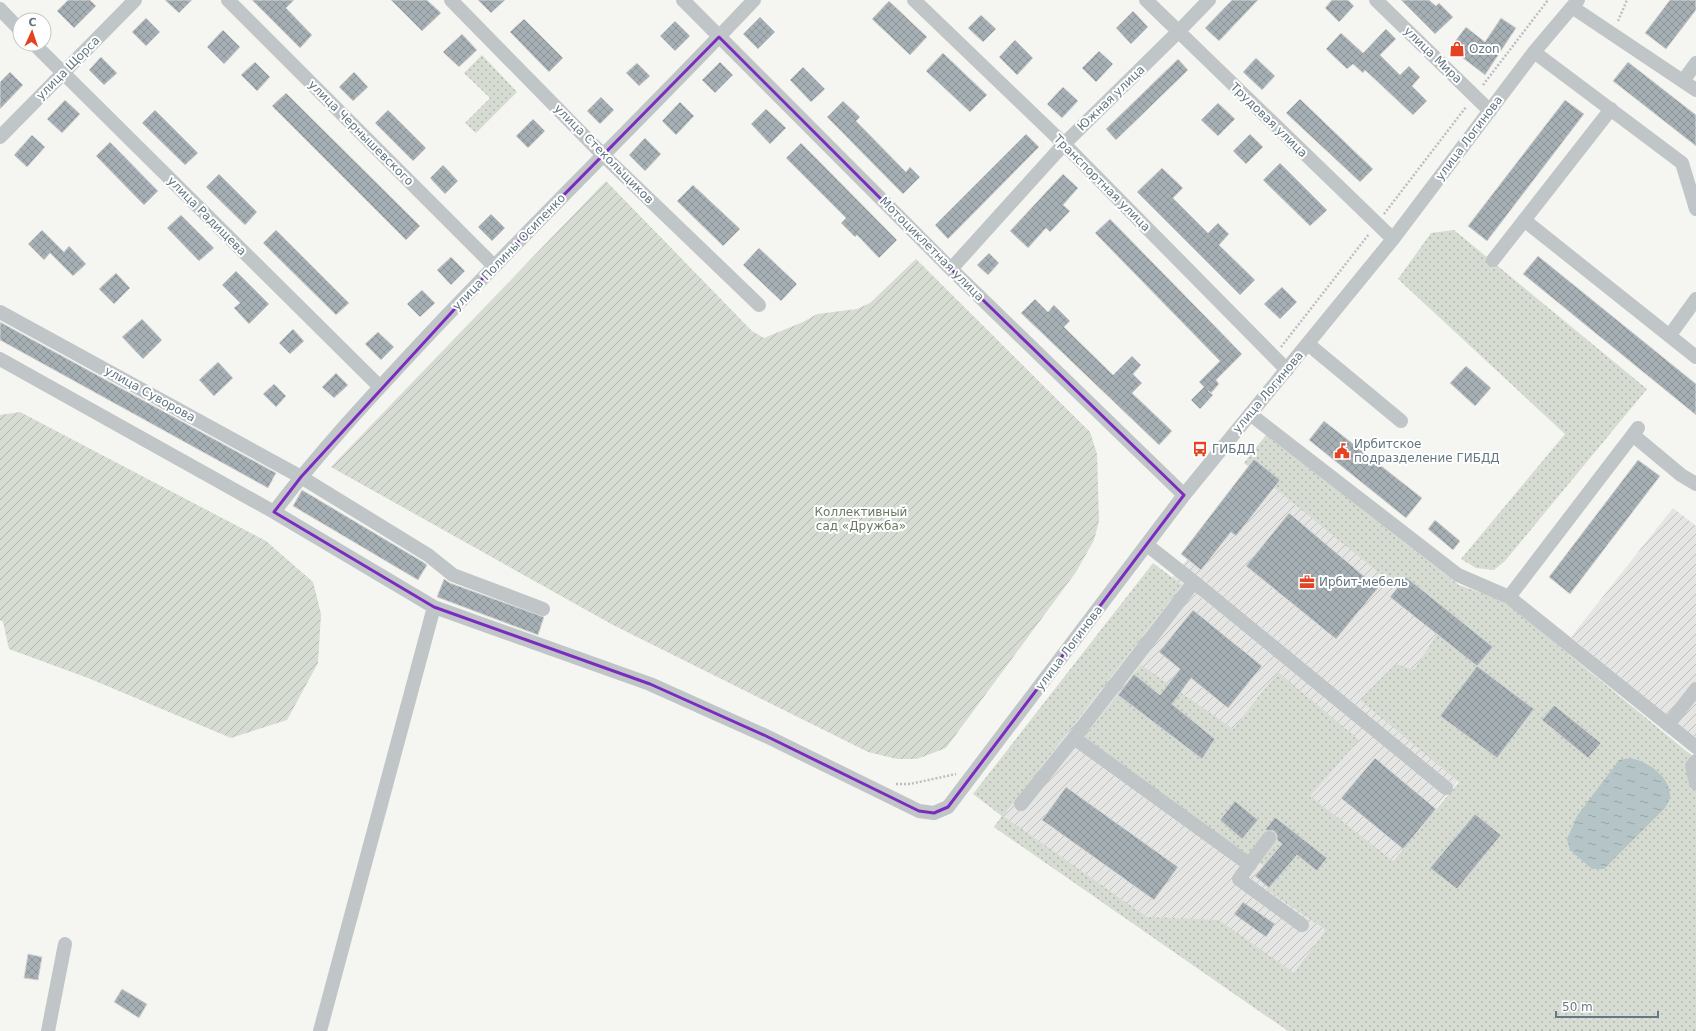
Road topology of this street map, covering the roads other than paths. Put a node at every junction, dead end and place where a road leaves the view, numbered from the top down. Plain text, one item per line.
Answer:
1 (135, 0) edge
2 (228, 0) edge
3 (451, 0) edge
4 (683, 0) edge
5 (754, 0) edge
6 (914, 0) edge
7 (1146, 0) edge
8 (1209, 0) edge
9 (1376, 0) edge
10 (1575, 3) edge
11 (0, 9) edge
12 (12, 22) edge
13 (1178, 32) junction
14 (719, 36) junction
15 (42, 52) edge
16 (1534, 52) junction
17 (1696, 63) edge
18 (63, 74) junction
19 (1683, 81) junction
20 (1696, 90) edge
21 (1611, 109) junction
22 (1490, 111) junction
23 (0, 137) edge
24 (1064, 144) junction
25 (603, 155) junction
26 (1696, 209) edge
27 (1524, 220) junction
28 (1393, 239) junction
29 (1493, 260) dead end
30 (494, 266) junction
31 (951, 268) junction
32 (1696, 299) edge
33 (759, 305) dead end
34 (0, 312) edge
35 (1670, 335) junction
36 (1308, 344) junction
37 (1696, 357) edge
38 (0, 359) edge
39 (1287, 370) junction
40 (380, 388) junction
41 (1250, 414) junction
42 (1402, 421) dead end
43 (301, 477) junction
44 (1696, 484) edge
45 (1184, 495) junction
46 (274, 512) junction
47 (1147, 544) junction
48 (1194, 582) junction
49 (1509, 597) junction
50 (434, 607) junction
51 (543, 609) dead end
52 (1696, 689) edge
53 (1668, 725) junction
54 (1074, 738) junction
55 (1696, 748) edge
56 (1696, 761) edge
57 (1696, 784) edge
58 (1446, 788) dead end
59 (1021, 804) dead end
60 (1269, 838) dead end
61 (1250, 865) junction
62 (1302, 925) dead end
63 (65, 944) dead end
64 (48, 1031) edge
65 (320, 1031) edge

1 - 18 street, улица Щорса
2 - 30 street, улица Чернышевского
3 - 25 street, улица Стекольщиков
4 - 14 street, Мотоциклетная улица
5 - 14 street, улица Полины Осипенко
6 - 24 street, Транспортная улица
7 - 13 street, Трудовая улица
8 - 13 street, Южная улица
9 - 22 street, улица Мира
10 - 16 street, улица Логинова
10 - 19 street
11 - 12 street
13 - 24 street, Южная улица
13 - 28 street, Трудовая улица
14 - 25 street, улица Полины Осипенко
14 - 31 street, Мотоциклетная улица
15 - 18 street, улица Радищева
16 - 21 street
16 - 22 street, улица Логинова
17 - 19 street
18 - 23 street, улица Щорса
18 - 40 street, улица Радищева
19 - 20 street
21 - 26 street
21 - 27 street
22 - 28 street, улица Логинова
24 - 31 street, Южная улица
24 - 39 street, Транспортная улица
25 - 30 street, улица Полины Осипенко
25 - 33 street, улица Стекольщиков
27 - 29 street
27 - 35 street
28 - 36 street, улица Логинова
30 - 40 street, улица Полины Осипенко
31 - 45 street, Мотоциклетная улица
32 - 35 street
34 - 43 street, улица Суворова
35 - 37 street
36 - 39 street, улица Логинова
36 - 42 street
38 - 46 street
39 - 41 street, улица Логинова
40 - 43 street, улица Полины Осипенко
41 - 45 street, улица Логинова
41 - 49 street
43 - 46 street, улица Полины Осипенко
43 - 51 street, улица Суворова
44 - 49 street
45 - 47 street, улица Логинова
46 - 50 street
47 - 48 street
47 - 50 street, улица Логинова
48 - 54 street
48 - 58 street
49 - 53 street
50 - 65 street
52 - 53 street
53 - 55 street
54 - 59 street
54 - 61 street
56 - 57 street
60 - 61 street
61 - 62 street
63 - 64 street

